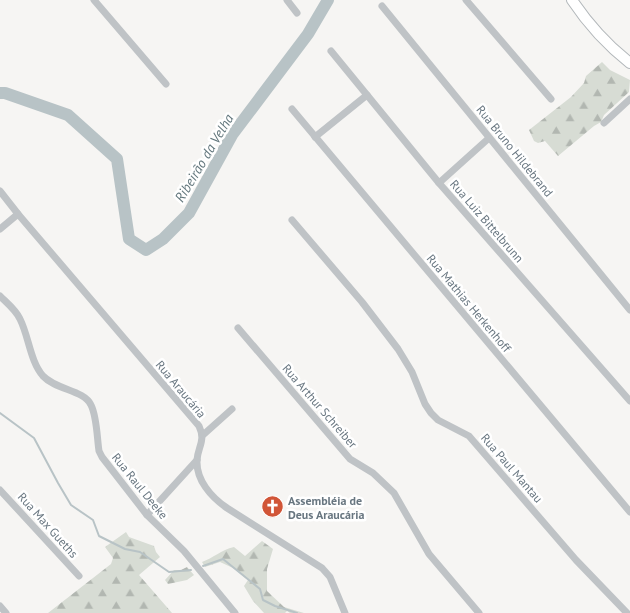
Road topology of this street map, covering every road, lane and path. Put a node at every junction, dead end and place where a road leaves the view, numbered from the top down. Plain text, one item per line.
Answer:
1 (94, 0) edge
2 (287, 0) edge
3 (572, 0) edge
4 (469, 1) edge
5 (382, 6) dead end
6 (297, 13) dead end
7 (331, 51) dead end
8 (630, 63) edge
9 (166, 84) dead end
10 (367, 95) junction
11 (551, 99) dead end
12 (630, 99) edge
13 (292, 109) dead end
14 (604, 123) dead end
15 (316, 137) junction
16 (489, 138) junction
17 (439, 183) junction
18 (0, 191) edge
19 (18, 214) junction
20 (292, 220) dead end
21 (0, 229) edge
22 (0, 296) edge
23 (630, 310) edge
24 (238, 328) dead end
25 (630, 401) edge
26 (232, 409) dead end
27 (203, 435) junction
28 (197, 460) junction
29 (0, 490) edge
30 (630, 512) edge
31 (147, 515) junction
32 (79, 576) dead end
33 (0, 606) edge
34 (6, 613) edge
35 (235, 613) edge
36 (345, 613) edge
37 (479, 613) edge
38 (628, 613) edge

1 - 9 street
2 - 6 street
3 - 8 main road
4 - 11 street
5 - 16 street, Rua Bruno Hildebrand
7 - 10 street, Rua Luiz Bittelbrunn
10 - 15 street
10 - 17 street, Rua Luiz Bittelbrunn
12 - 14 street
13 - 15 street, Rua Mathias Herkenhoff
15 - 30 street, Rua Mathias Herkenhoff
16 - 17 street
16 - 23 street, Rua Bruno Hildebrand
17 - 25 street, Rua Luiz Bittelbrunn
18 - 19 street, Rua Araucária
19 - 21 street
19 - 27 street, Rua Araucária
20 - 38 street, Rua Paul Mantau
22 - 31 street, Rua Raul Deeke
24 - 37 street, Rua Arthur Schreiber
26 - 27 street
27 - 28 street, Rua Araucária
28 - 31 street
28 - 36 street
29 - 32 street, Rua Max Gueths
31 - 35 street, Rua Raul Deeke
33 - 34 street

